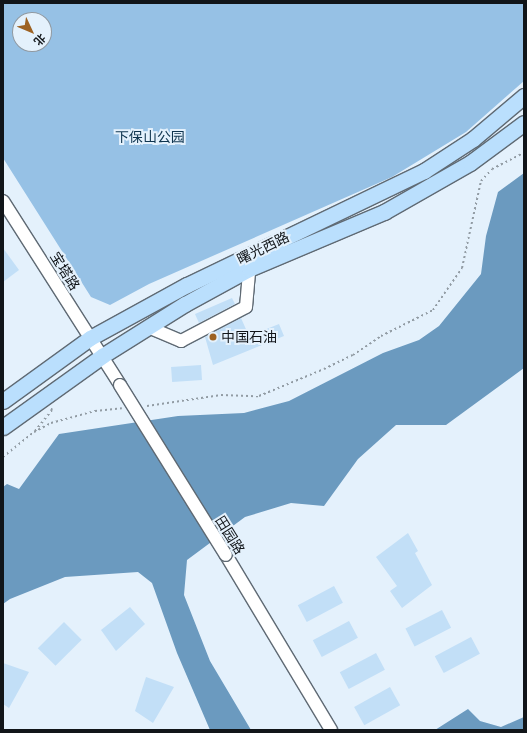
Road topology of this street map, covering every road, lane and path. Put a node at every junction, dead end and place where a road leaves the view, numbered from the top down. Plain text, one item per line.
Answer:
1 (524, 96) edge
2 (524, 122) edge
3 (524, 153) edge
4 (3, 201) edge
5 (249, 269) junction
6 (148, 327) junction
7 (90, 338) junction
8 (102, 356) junction
9 (43, 398) junction
10 (3, 401) edge
11 (140, 407) dead end
12 (125, 408) dead end
13 (3, 427) edge
14 (34, 432) junction
15 (3, 457) edge
16 (331, 730) edge

1 - 7 main road, 曙光西路
2 - 5 main road, 曙光西路
3 - 11 path
4 - 7 street, 宝塔路
5 - 6 main road, 曙光西路
5 - 6 street
6 - 8 main road, 曙光西路
7 - 8 street, 宝塔路
7 - 10 main road, 曙光西路
8 - 9 main road, 曙光西路
8 - 16 street, 田园路, bridge
9 - 13 main road, 曙光西路
9 - 14 path
12 - 14 path
14 - 15 path

